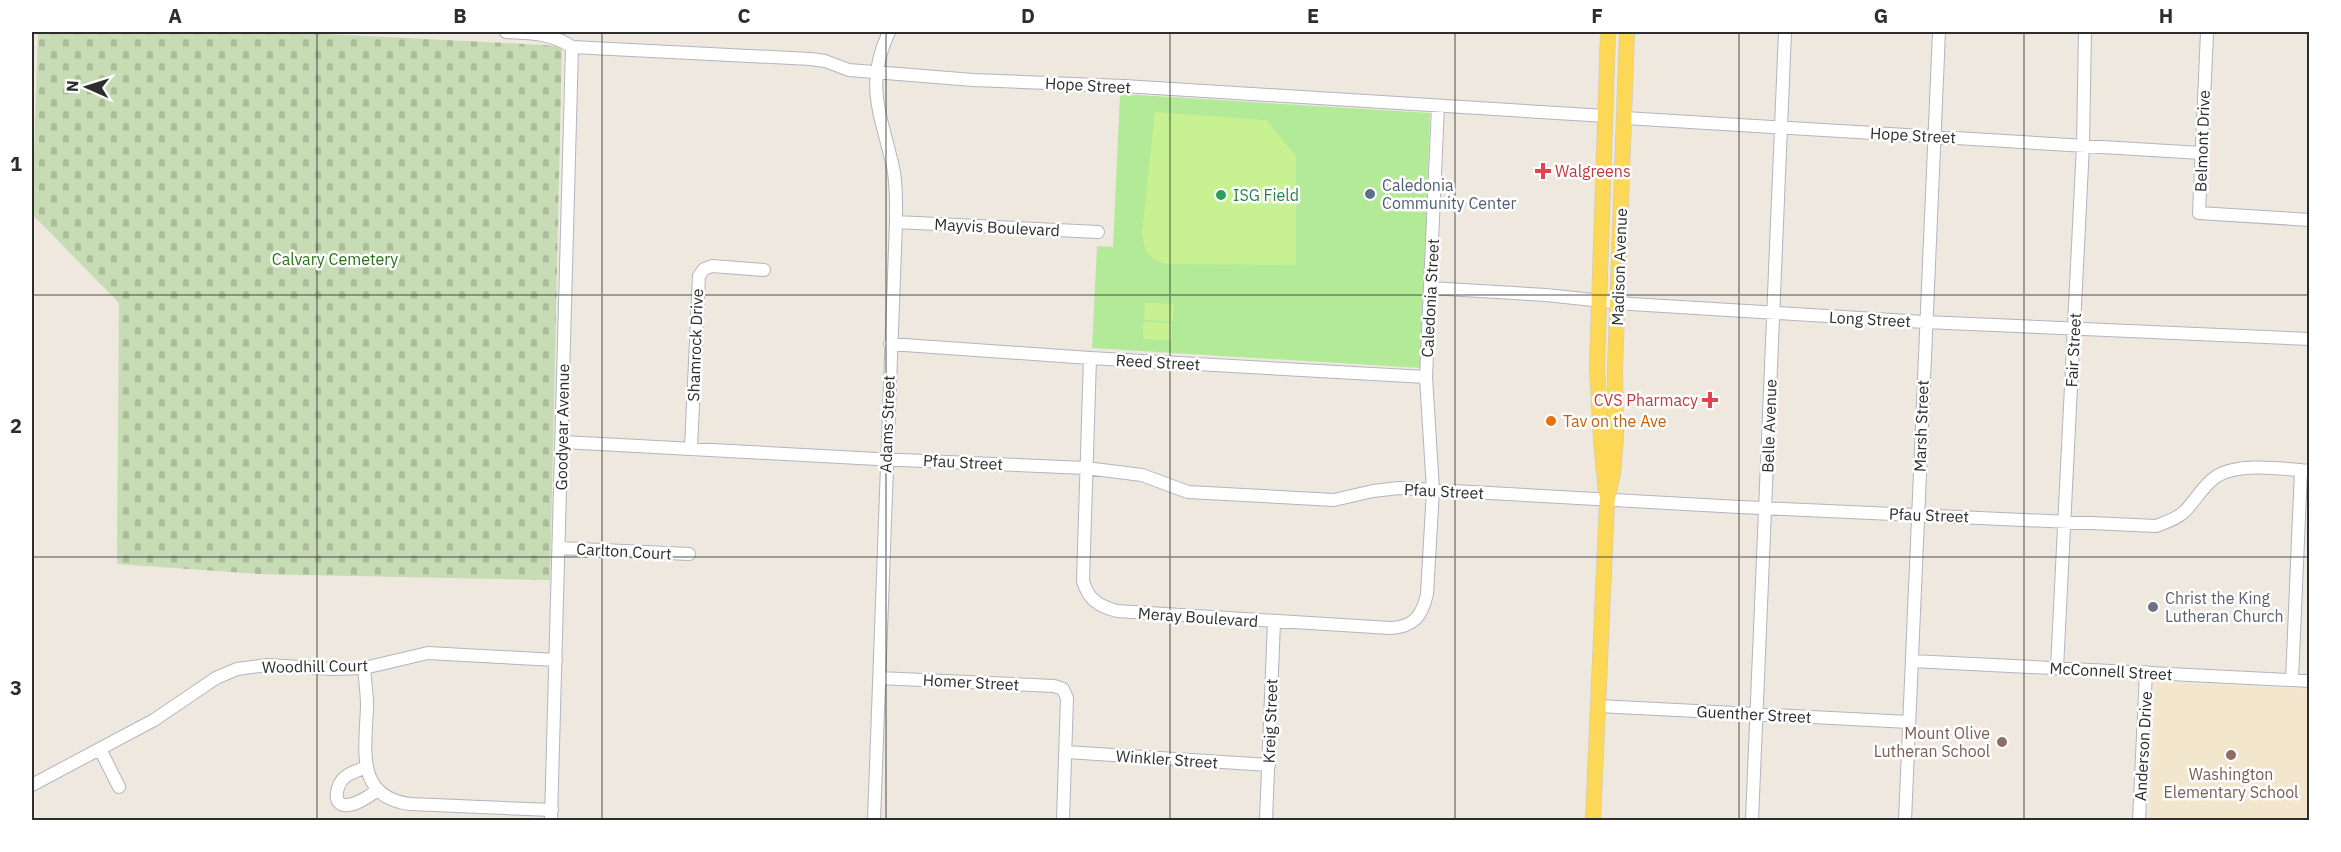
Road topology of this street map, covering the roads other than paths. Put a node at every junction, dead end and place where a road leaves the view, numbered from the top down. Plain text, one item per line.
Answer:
1 (506, 32) edge
2 (889, 32) edge
3 (1610, 32) edge
4 (1627, 32) edge
5 (1785, 32) edge
6 (1939, 32) edge
7 (2085, 32) edge
8 (2207, 32) edge
9 (572, 47) junction
10 (876, 71) junction
11 (1438, 106) junction
12 (1606, 116) junction
13 (1625, 118) junction
14 (1781, 128) junction
15 (1933, 136) junction
16 (2083, 145) junction
17 (2201, 153) junction
18 (2310, 220) edge
19 (896, 222) junction
20 (1098, 232) dead end
21 (764, 270) dead end
22 (1430, 288) junction
23 (1600, 300) junction
24 (1618, 303) junction
25 (1774, 313) junction
26 (1925, 322) junction
27 (2074, 329) junction
28 (2310, 339) edge
29 (890, 344) junction
30 (1090, 358) junction
31 (1426, 377) junction
32 (562, 442) junction
33 (692, 448) junction
34 (886, 459) junction
35 (1086, 468) junction
36 (2305, 471) edge
37 (1433, 490) junction
38 (1607, 501) junction
39 (1766, 509) junction
40 (1918, 515) junction
41 (2064, 521) junction
42 (560, 548) junction
43 (689, 554) dead end
44 (1274, 622) junction
45 (556, 660) junction
46 (1912, 661) junction
47 (364, 668) junction
48 (2057, 668) junction
49 (2146, 672) junction
50 (879, 678) junction
51 (2292, 680) junction
52 (2310, 681) edge
53 (1598, 706) junction
54 (1756, 714) junction
55 (1909, 722) junction
56 (100, 749) junction
57 (1066, 752) junction
58 (1269, 765) junction
59 (367, 767) junction
60 (32, 785) edge
61 (119, 787) dead end
62 (378, 790) junction
63 (551, 815) edge
64 (874, 820) edge
65 (1063, 820) edge
66 (1266, 820) edge
67 (1593, 820) edge
68 (1752, 820) edge
69 (1905, 820) edge
70 (2139, 820) edge

1 - 9 street
2 - 10 street, Adams Street
3 - 12 main road, Madison Avenue
3 - 13 main road
4 - 13 main road, Madison Avenue
5 - 14 street, Belle Avenue
6 - 15 street, Marsh Street
7 - 16 street, Fair Street
8 - 17 street, Belmont Drive
9 - 10 street, Hope Street
9 - 32 street, Goodyear Avenue
10 - 11 street, Hope Street
10 - 19 street, Adams Street
11 - 12 street, Hope Street
11 - 22 street, Caledonia Street
12 - 23 main road, Madison Avenue
13 - 14 street, Hope Street
13 - 24 main road, Madison Avenue
14 - 15 street, Hope Street
14 - 25 street, Belle Avenue
15 - 16 street, Hope Street
15 - 26 street, Marsh Street
16 - 17 street, Hope Street
16 - 27 street, Fair Street
17 - 18 street, Belmont Drive
19 - 20 street, Mayvis Boulevard
19 - 29 street, Adams Street
21 - 33 street, Shamrock Drive
22 - 23 street, Long Street
22 - 31 street, Caledonia Street
23 - 24 street, Long Street
23 - 38 main road, Madison Avenue
24 - 25 street, Long Street
24 - 38 main road, Madison Avenue
25 - 26 street, Long Street
25 - 39 street, Belle Avenue
26 - 27 street, Long Street
26 - 40 street, Marsh Street
27 - 28 street, Long Street
27 - 41 street, Fair Street
29 - 30 street, Reed Street
29 - 34 street, Adams Street
30 - 31 street, Reed Street
30 - 35 street, Meray Boulevard
31 - 37 street, Caledonia Street
32 - 33 street, Pfau Street
32 - 42 street, Goodyear Avenue
33 - 34 street, Pfau Street
34 - 35 street, Pfau Street
34 - 50 street, Adams Street
35 - 37 street, Pfau Street
35 - 44 street, Meray Boulevard
36 - 41 street, Pfau Street
36 - 51 street
37 - 38 street, Pfau Street
37 - 44 street, Meray Boulevard
38 - 39 street, Pfau Street
38 - 53 main road, Madison Avenue
39 - 40 street, Pfau Street
39 - 54 street, Belle Avenue
40 - 41 street, Pfau Street
40 - 46 street, Marsh Street
41 - 48 street, Fair Street
42 - 43 street, Carlton Court
42 - 45 street, Goodyear Avenue
44 - 58 street, Kreig Street
45 - 47 street, Woodhill Court
45 - 63 street, Goodyear Avenue
46 - 48 street, McConnell Street
46 - 55 street, Marsh Street
47 - 56 street, Woodhill Court
47 - 59 street
48 - 49 street, McConnell Street
49 - 51 street, McConnell Street
49 - 70 street, Anderson Drive
50 - 57 street, Homer Street
50 - 64 street, Adams Street
51 - 52 street, McConnell Street
53 - 54 street, Guenther Street
53 - 67 main road, Madison Avenue
54 - 55 street, Guenther Street
54 - 68 street, Belle Avenue
55 - 69 street, Marsh Street
56 - 60 street, Woodhill Court
56 - 61 street
57 - 58 street, Winkler Street
57 - 65 street
58 - 66 street, Kreig Street
59 - 62 street
59 - 62 street
62 - 63 street

